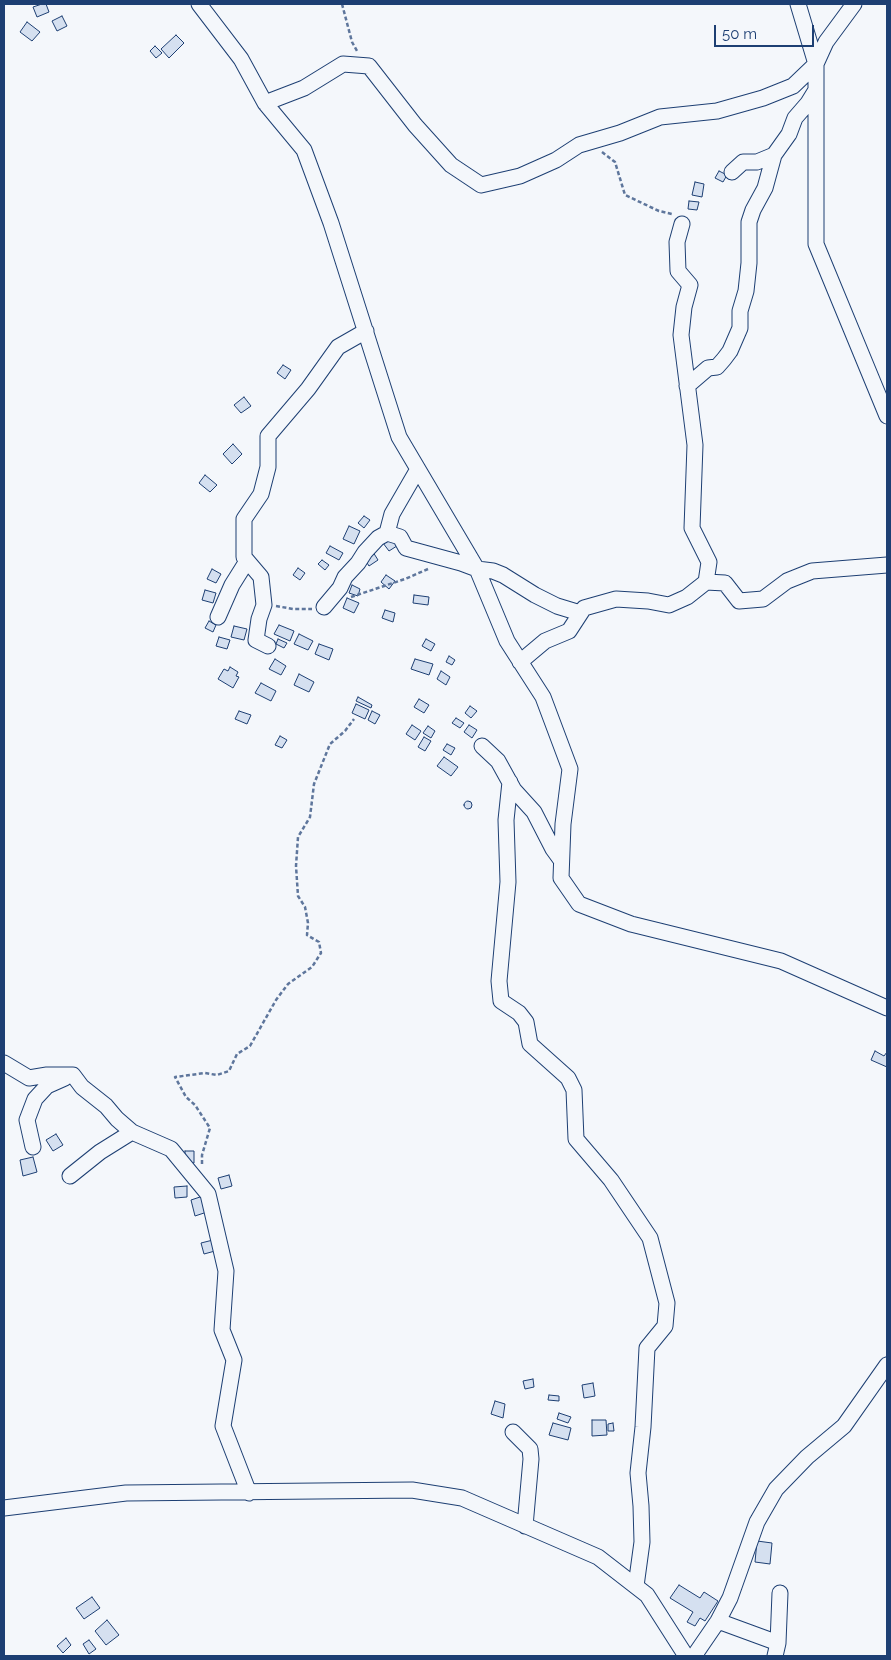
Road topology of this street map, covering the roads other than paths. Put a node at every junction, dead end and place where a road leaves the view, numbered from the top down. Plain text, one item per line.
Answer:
1 (200, 4) edge
2 (798, 4) edge
3 (851, 5) edge
4 (816, 64) junction
5 (816, 90) junction
6 (265, 103) junction
7 (774, 155) junction
8 (732, 172) dead end
9 (679, 218) road end
10 (366, 331) junction
11 (687, 386) junction
12 (887, 416) edge
13 (418, 470) junction
14 (387, 533) junction
15 (247, 560) junction
16 (887, 565) edge
17 (477, 569) junction
18 (706, 582) junction
19 (324, 607) road end
20 (580, 614) junction
21 (218, 617) dead end
22 (268, 646) dead end
23 (520, 662) junction
24 (482, 746) dead end
25 (510, 782) junction
26 (562, 860) junction
27 (887, 1008) edge
28 (4, 1063) edge
29 (73, 1075) junction
30 (132, 1132) junction
31 (33, 1147) dead end
32 (70, 1176) dead end
33 (887, 1365) edge
34 (513, 1432) dead end
35 (249, 1492) junction
36 (4, 1508) edge
37 (525, 1526) junction
38 (636, 1586) junction
39 (780, 1593) dead end
40 (718, 1621) junction
41 (776, 1650) edge
42 (686, 1656) edge
43 (694, 1656) edge

1 - 6 street
2 - 4 street
3 - 4 street
4 - 5 street
4 - 6 street
5 - 7 street
5 - 12 street
6 - 10 street
7 - 8 street
7 - 11 street
9 - 11 street
10 - 13 street
10 - 15 street
11 - 18 street
13 - 14 street
13 - 17 street
14 - 17 street
14 - 19 street
15 - 21 street
15 - 22 street
16 - 18 street
17 - 20 street
17 - 23 street
18 - 20 street
20 - 23 street
23 - 26 street
24 - 25 street
25 - 26 street
25 - 38 street
26 - 27 street
28 - 29 street
29 - 30 street
29 - 31 street
30 - 32 street
30 - 35 street
33 - 40 street
34 - 37 street
35 - 36 street
35 - 37 street
37 - 38 street
38 - 42 street
39 - 41 street
40 - 41 street
40 - 43 street

